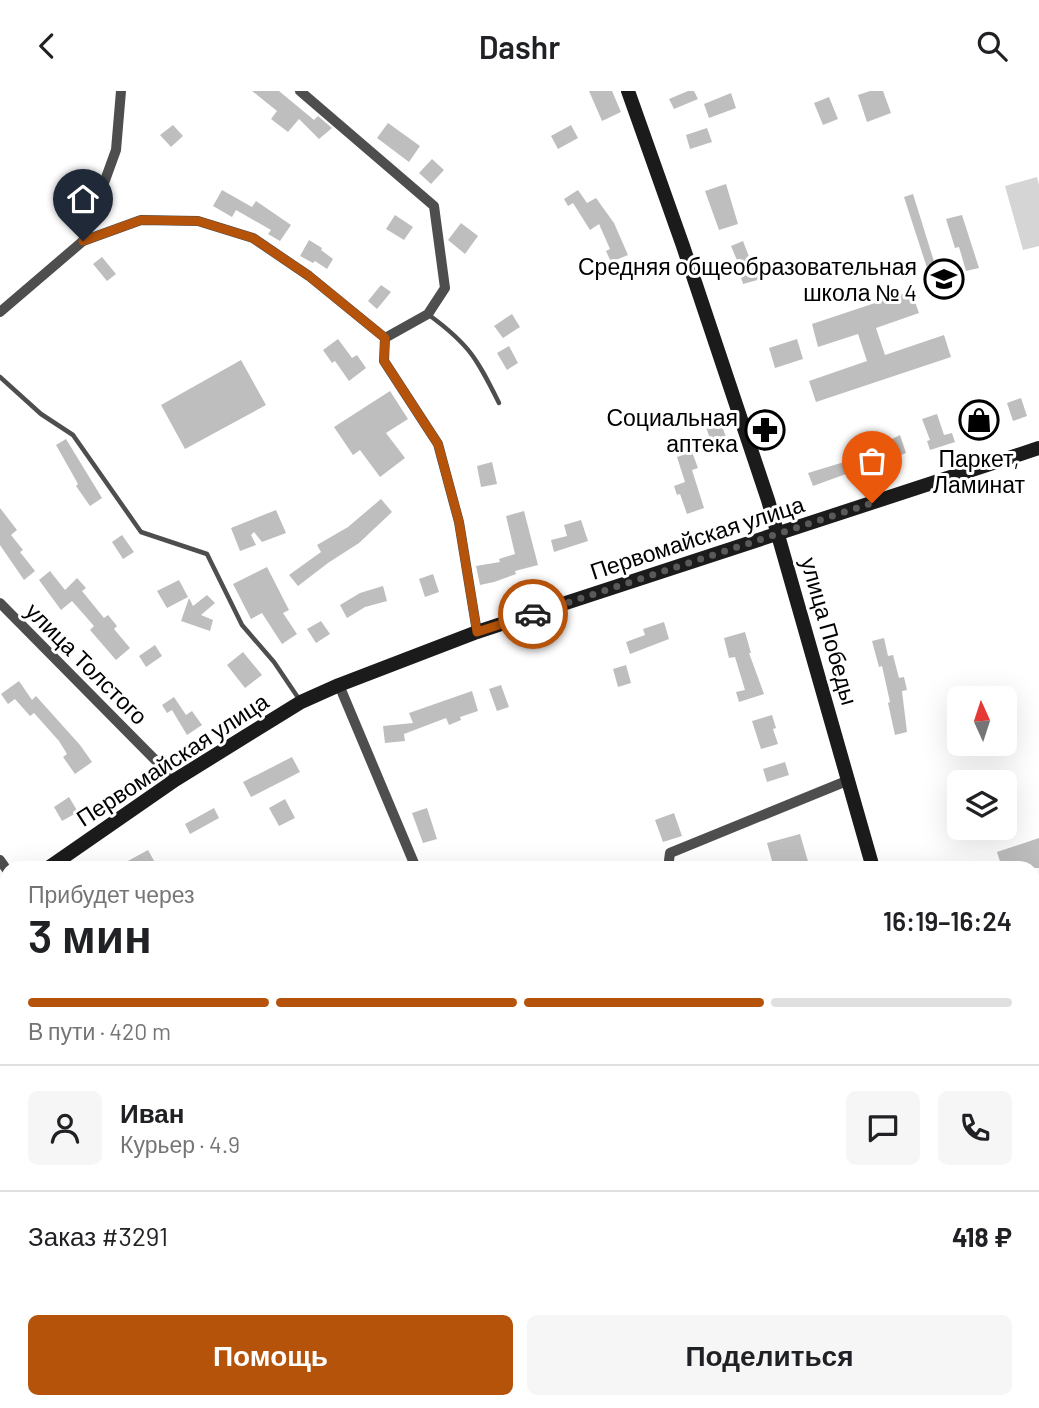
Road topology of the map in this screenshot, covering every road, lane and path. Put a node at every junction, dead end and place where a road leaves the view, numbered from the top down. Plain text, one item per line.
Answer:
1 (300, 91) edge
2 (628, 91) edge
3 (122, 94) edge
4 (83, 241) junction
5 (0, 312) edge
6 (428, 314) junction
7 (385, 338) junction
8 (0, 377) edge
9 (499, 403) dead end
10 (1039, 448) edge
11 (778, 534) junction
12 (0, 603) edge
13 (477, 632) junction
14 (339, 685) junction
15 (301, 702) junction
16 (175, 780) junction
17 (849, 781) junction
18 (58, 861) edge
19 (413, 861) edge
20 (669, 861) edge
21 (871, 861) edge

1 - 6 street
2 - 11 main road, улица Победы
3 - 4 street
4 - 5 street
4 - 7 street
6 - 7 street
6 - 9 lane
7 - 13 street
8 - 15 lane
10 - 11 main road, Первомайская улица
11 - 13 main road, Первомайская улица
11 - 17 main road, улица Победы
12 - 16 street, улица Толстого
13 - 14 main road, Первомайская улица
14 - 15 main road, Первомайская улица
14 - 19 street
15 - 16 main road, Первомайская улица
16 - 18 main road, Первомайская улица
17 - 20 street
17 - 21 main road, улица Победы

